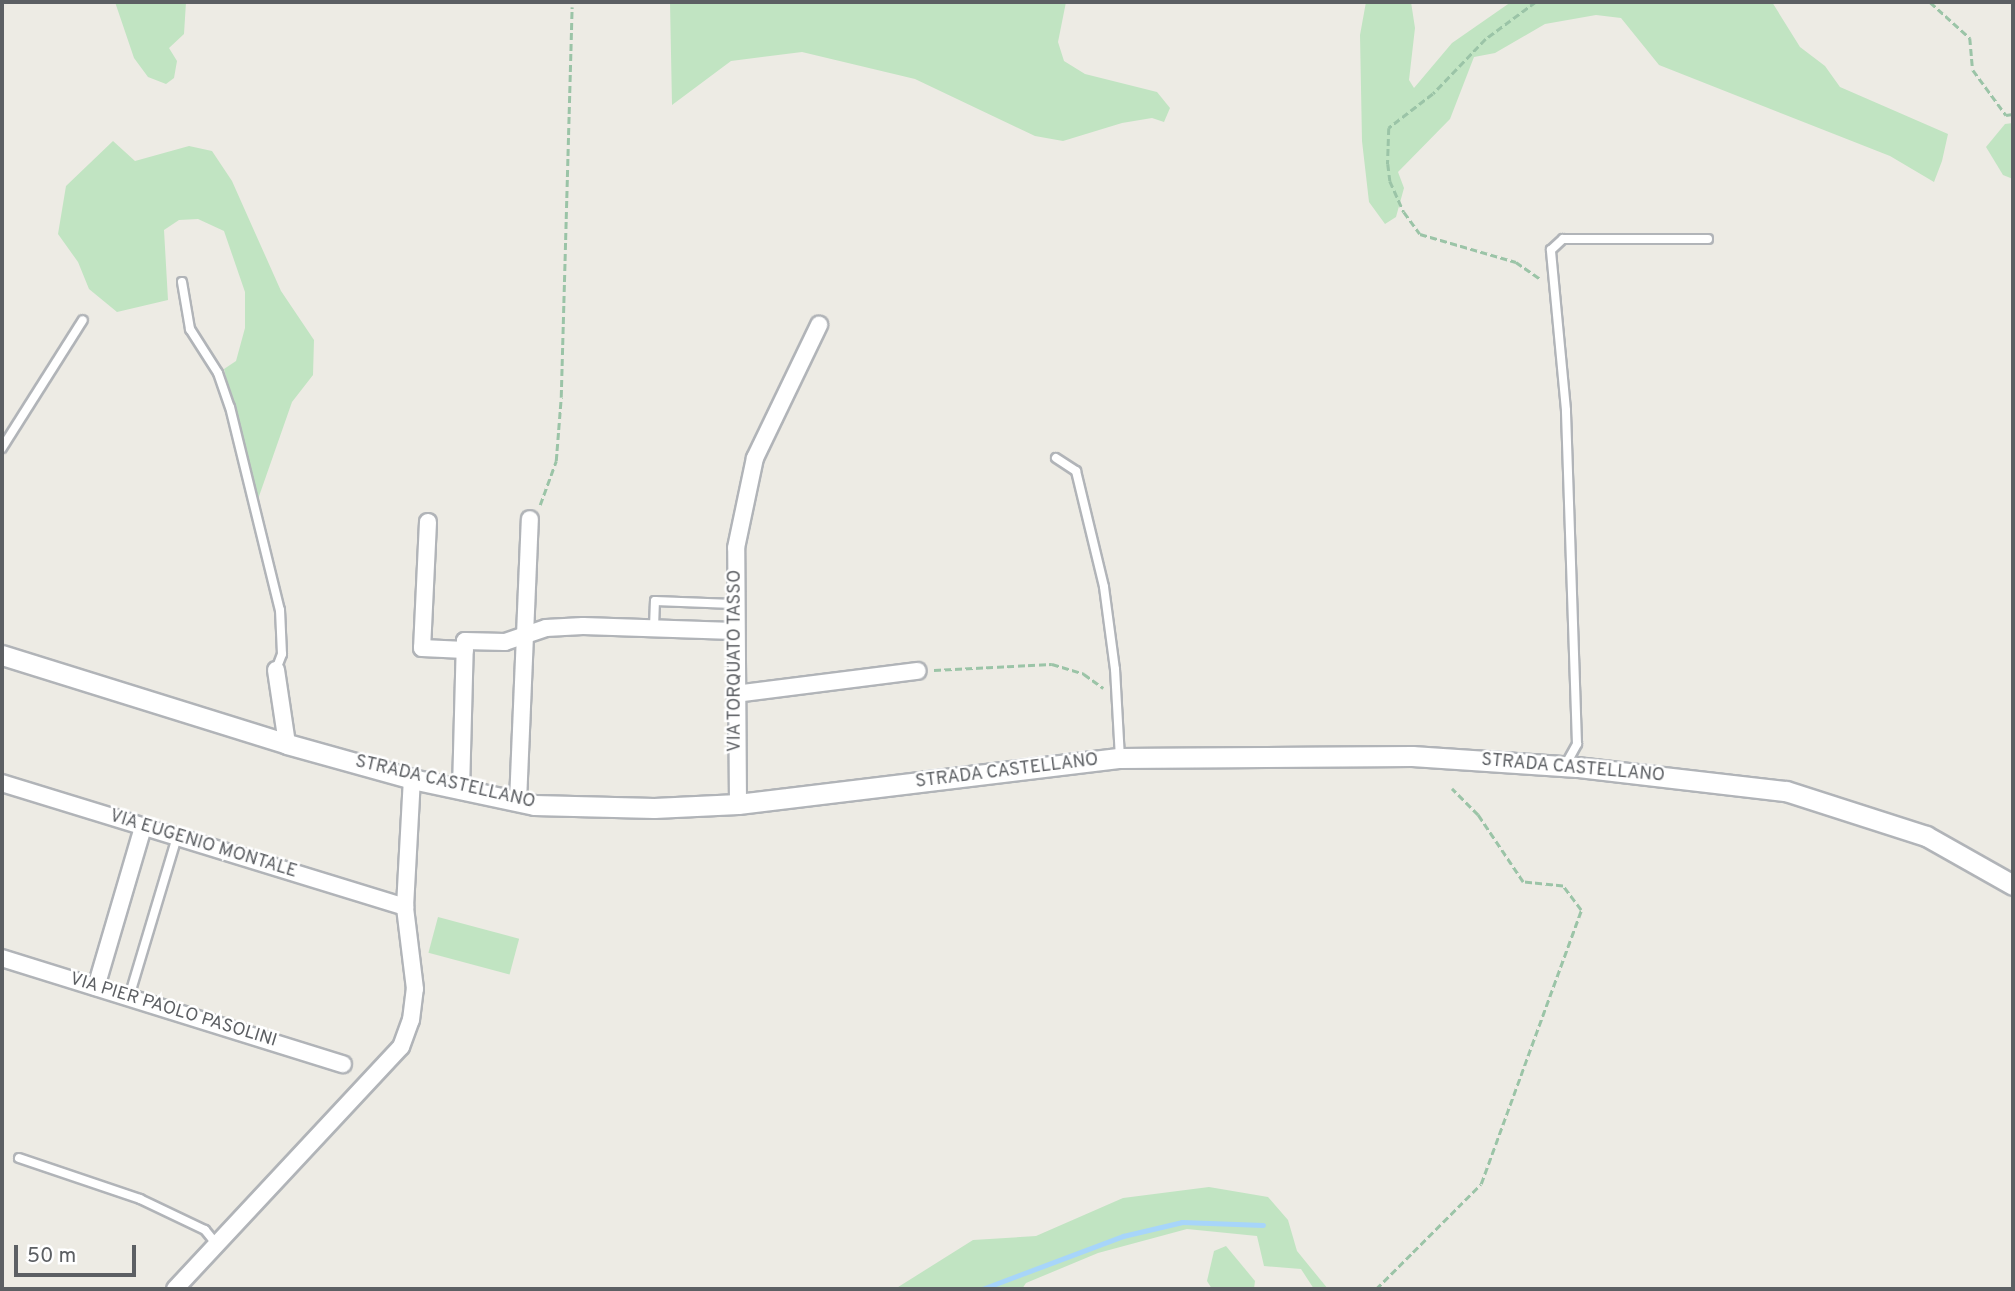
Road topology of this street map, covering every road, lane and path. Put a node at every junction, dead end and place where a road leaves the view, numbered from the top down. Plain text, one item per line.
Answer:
1 (1536, 2) edge
2 (1930, 2) edge
3 (572, 7) dead end
4 (2013, 114) edge
5 (1708, 239) dead end
6 (182, 282) dead end
7 (1555, 294) junction
8 (83, 320) dead end
9 (819, 326) dead end
10 (2, 447) edge
11 (1056, 458) dead end
12 (530, 519) joint
13 (428, 522) dead end
14 (733, 604) junction
15 (654, 629) junction
16 (734, 631) junction
17 (525, 635) junction
18 (465, 650) junction
19 (2, 655) edge
20 (276, 670) joint
21 (918, 671) joint
22 (735, 694) junction
23 (1117, 704) junction
24 (287, 744) junction
25 (1119, 758) junction
26 (1564, 766) junction
27 (412, 779) junction
28 (2, 783) edge
29 (1452, 789) dead end
30 (461, 791) junction
31 (518, 802) junction
32 (738, 804) junction
33 (143, 827) junction
34 (177, 837) junction
35 (2013, 885) edge
36 (405, 908) junction
37 (2, 958) edge
38 (96, 987) junction
39 (129, 997) junction
40 (343, 1064) dead end
41 (19, 1158) dead end
42 (217, 1245) junction
43 (175, 1289) edge
44 (1376, 1289) edge

1 - 7 path
2 - 4 path
3 - 12 path
5 - 7 lane
6 - 20 lane
7 - 26 lane
8 - 10 lane
9 - 14 street, VIA TORQUATO TASSO
11 - 23 lane
12 - 17 street
13 - 18 street
14 - 15 lane
14 - 16 street, VIA TORQUATO TASSO
15 - 16 street
15 - 17 street
16 - 22 street, VIA TORQUATO TASSO
17 - 18 street
17 - 31 street
18 - 30 street
19 - 24 street, STRADA CASTELLANO
20 - 24 street
21 - 22 street
21 - 23 path
22 - 32 street, VIA TORQUATO TASSO
23 - 25 lane
24 - 27 street, STRADA CASTELLANO
25 - 26 street, STRADA CASTELLANO
25 - 32 street, STRADA CASTELLANO
26 - 35 street, STRADA CASTELLANO
27 - 30 street, STRADA CASTELLANO
27 - 36 street
28 - 33 street, VIA EUGENIO MONTALE
29 - 44 path
30 - 31 street, STRADA CASTELLANO
31 - 32 street, STRADA CASTELLANO
33 - 34 street, VIA EUGENIO MONTALE
33 - 38 street
34 - 36 street, VIA EUGENIO MONTALE
34 - 39 lane
36 - 42 street
37 - 38 street, VIA PIER PAOLO PASOLINI
38 - 39 street, VIA PIER PAOLO PASOLINI
39 - 40 street, VIA PIER PAOLO PASOLINI
41 - 42 lane
42 - 43 street

